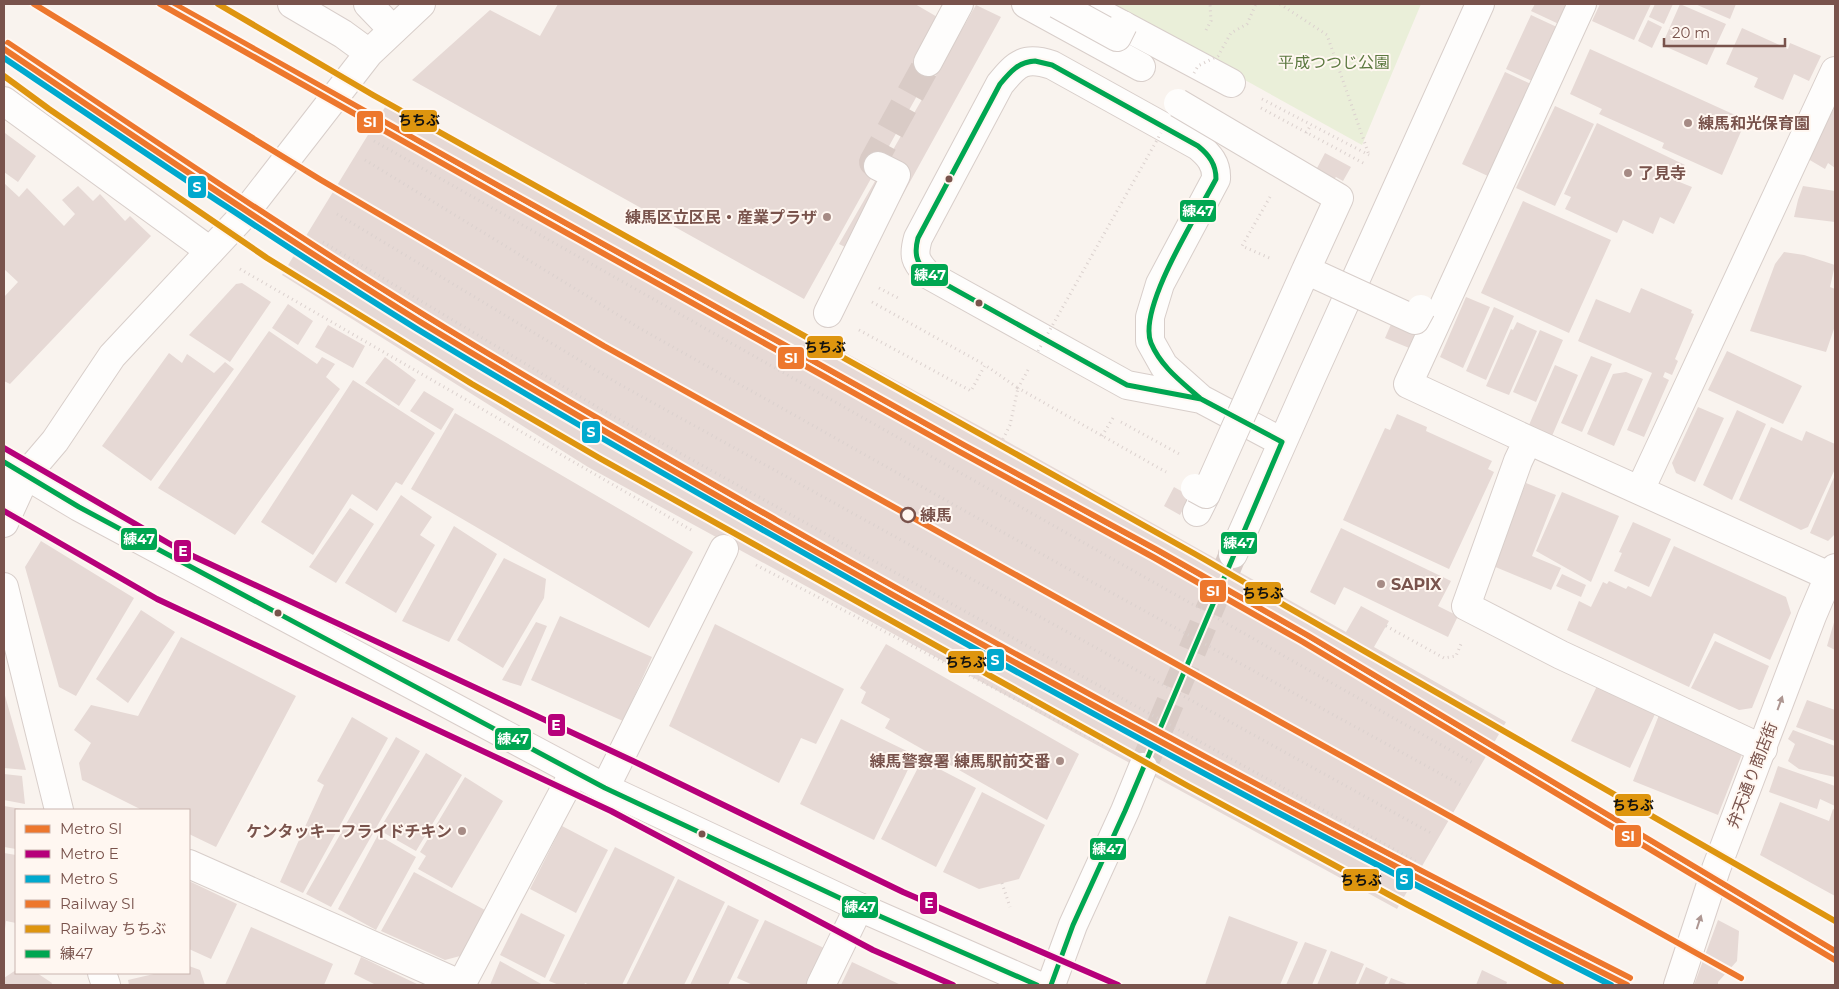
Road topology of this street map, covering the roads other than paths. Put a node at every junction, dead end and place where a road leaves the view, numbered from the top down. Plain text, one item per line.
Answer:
1 (292, 4) edge
2 (368, 4) edge
3 (421, 4) edge
4 (959, 4) edge
5 (1026, 4) edge
6 (1057, 4) edge
7 (1085, 4) edge
8 (1480, 4) edge
9 (1582, 4) edge
10 (1123, 25) junction
11 (393, 30) junction
12 (369, 53) junction
13 (928, 62) tunnel mouth
14 (1141, 67) dead end
15 (1835, 71) edge
16 (1231, 82) road end
17 (4, 101) edge
18 (1178, 103) road end
19 (878, 166) dead end
20 (210, 252) junction
21 (1306, 270) junction
22 (1421, 309) dead end
23 (828, 314) road end
24 (1201, 399) junction
25 (1528, 440) junction
26 (1282, 442) junction
27 (11, 473) edge
28 (1640, 490) junction
29 (1199, 498) dead end
30 (4, 523) edge
31 (724, 548) road end
32 (1233, 554) tunnel mouth
33 (1833, 573) edge
34 (4, 587) edge
35 (1762, 749) junction
36 (1143, 767) tunnel mouth
37 (574, 772) junction
38 (604, 788) junction
39 (62, 809) edge
40 (190, 864) edge
41 (859, 907) junction
42 (462, 985) edge
43 (821, 985) edge
44 (1037, 985) edge
45 (1051, 985) edge
46 (1678, 985) edge

1 - 12 street
2 - 11 street
3 - 11 street
4 - 13 street
5 - 14 street
6 - 10 street, bridge
7 - 10 street
8 - 26 street
9 - 25 street
10 - 16 street
11 - 12 street
12 - 20 street
15 - 28 street
17 - 20 street
18 - 21 street, bridge
19 - 23 street
20 - 27 street
21 - 22 street, bridge
21 - 29 street, bridge
24 - 24 street
24 - 26 street
25 - 28 street
25 - 35 street
26 - 32 street
27 - 30 street
27 - 37 street
28 - 33 street
31 - 38 street
35 -> 33 street, 弁天通り商店街
34 - 39 street
46 -> 35 street, 弁天通り商店街
36 - 45 street
37 - 38 street
37 - 42 street
38 - 41 street
40 - 42 street
41 - 43 street
41 - 44 street

